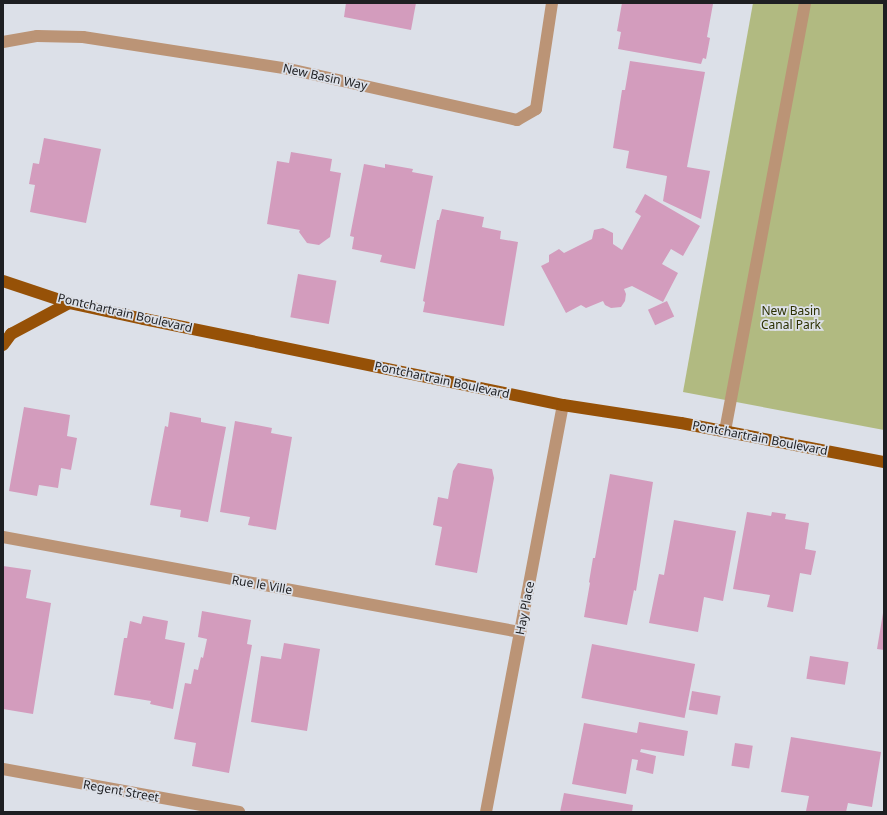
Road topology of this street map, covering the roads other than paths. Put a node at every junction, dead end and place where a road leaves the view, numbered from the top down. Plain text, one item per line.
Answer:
1 (552, 3) edge
2 (805, 3) edge
3 (3, 42) edge
4 (3, 281) edge
5 (69, 303) junction
6 (3, 345) edge
7 (563, 404) junction
8 (725, 431) junction
9 (884, 462) edge
10 (3, 537) edge
11 (520, 632) junction
12 (3, 769) edge
13 (239, 812) edge
14 (486, 812) edge

1 - 3 street, New Basin Way
2 - 8 street
4 - 5 main road, Pontchartrain Boulevard
5 - 6 main road
5 - 7 main road, Pontchartrain Boulevard
7 - 8 main road, Pontchartrain Boulevard
7 - 11 street, Hay Place
8 - 9 main road, Pontchartrain Boulevard
10 - 11 street, Rue le Ville
11 - 14 street, Hay Place
12 - 13 street, Regent Street

